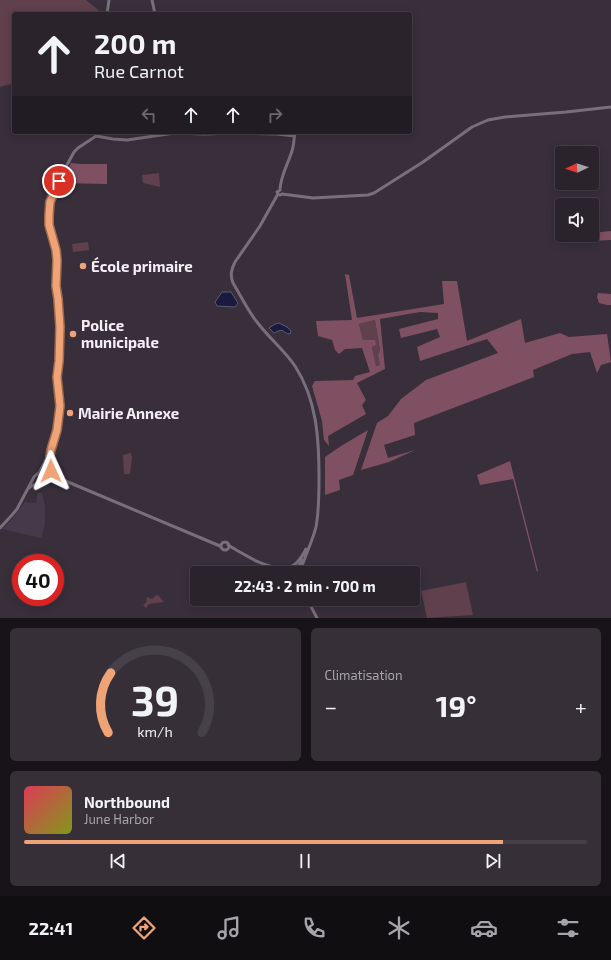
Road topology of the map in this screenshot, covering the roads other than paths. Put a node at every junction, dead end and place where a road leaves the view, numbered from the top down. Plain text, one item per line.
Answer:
1 (109, 0) edge
2 (152, 0) edge
3 (107, 12) edge
4 (155, 12) edge
5 (611, 108) edge
6 (96, 134) edge
7 (168, 134) edge
8 (277, 134) edge
9 (295, 134) edge
10 (280, 193) junction
11 (51, 450) junction
12 (40, 471) junction
13 (52, 472) junction
14 (42, 480) junction
15 (50, 480) junction
16 (68, 482) junction
17 (28, 489) junction
18 (317, 519) junction
19 (0, 528) edge
20 (228, 545) junction
21 (220, 546) junction
22 (227, 550) junction
23 (238, 551) junction
24 (306, 554) junction
25 (256, 561) junction
26 (262, 564) junction
27 (266, 566) edge
28 (267, 566) edge
29 (299, 566) edge
30 (302, 566) edge
31 (311, 606) edge
32 (317, 618) edge

1 - 3 street
2 - 4 street
5 - 10 street
6 - 7 street
6 - 11 street
8 - 9 street
9 - 10 street
10 - 18 street
11 - 12 street
11 - 13 street
12 - 13 street
12 - 14 street
12 - 17 street
13 - 15 street
13 - 16 street
14 - 15 street
14 - 17 street
15 - 16 street
16 - 21 street
17 - 19 street
18 - 24 street
18 - 25 street
20 - 21 street
20 - 22 street
20 - 23 street
21 - 22 street
22 - 23 street
23 - 25 street
24 - 29 street
24 - 30 street
25 - 26 street
26 - 27 street
26 - 28 street
31 - 32 street

